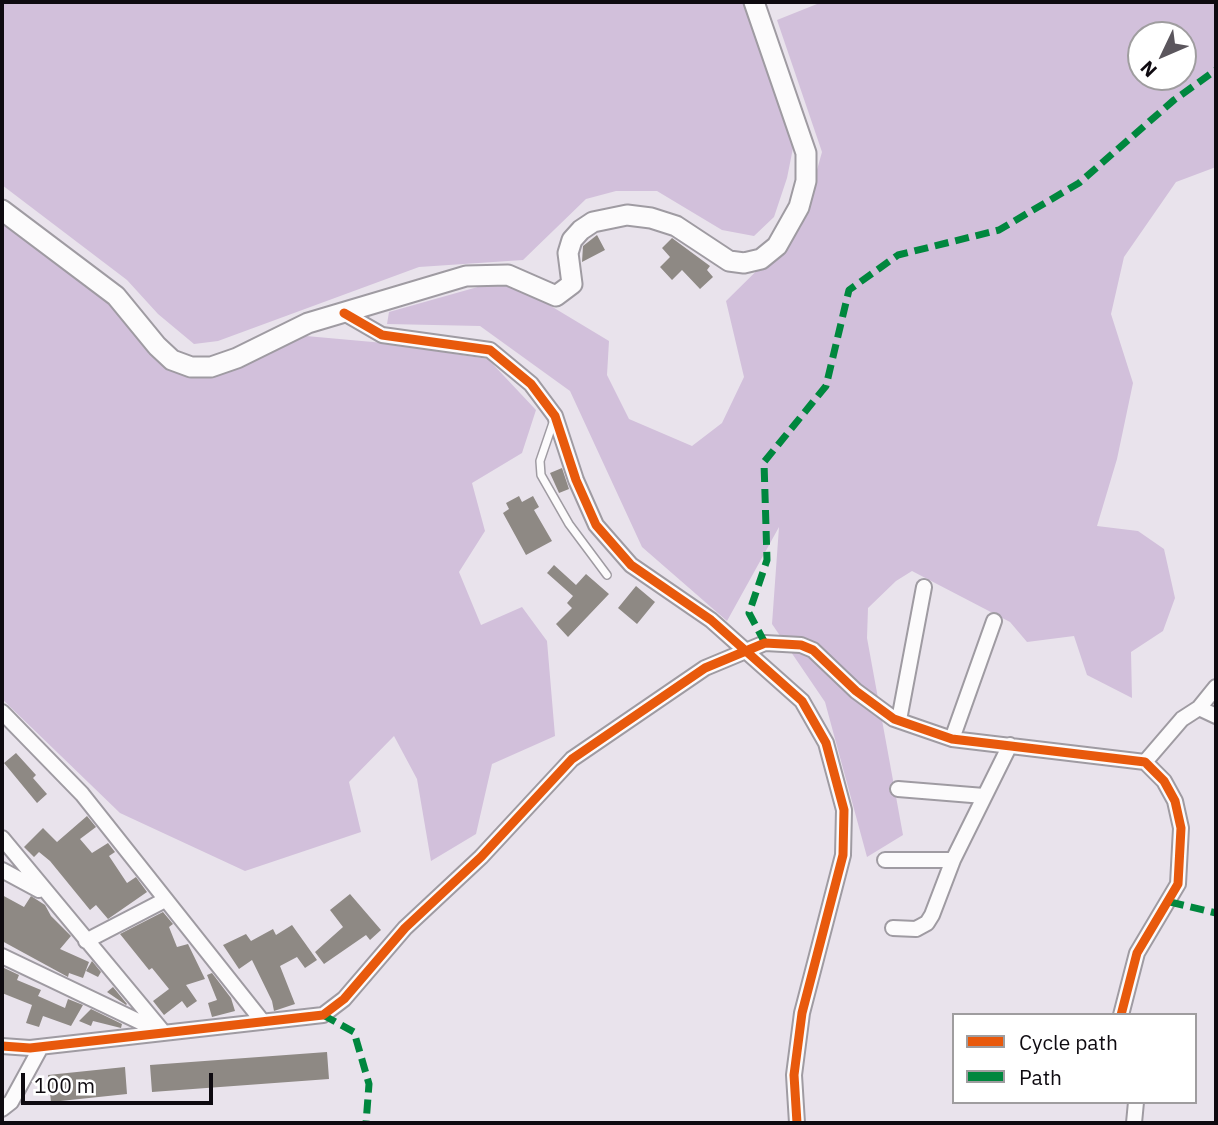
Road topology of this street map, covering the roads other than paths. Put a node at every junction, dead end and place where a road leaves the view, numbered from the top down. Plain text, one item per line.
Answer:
1 (754, 2) edge
2 (2, 210) edge
3 (344, 313) junction
4 (555, 416) junction
5 (607, 575) dead end
6 (925, 587) dead end
7 (994, 621) dead end
8 (747, 651) junction
9 (1216, 687) edge
10 (1199, 708) junction
11 (2, 712) edge
12 (1216, 716) edge
13 (899, 720) junction
14 (952, 739) junction
15 (1010, 745) junction
16 (1145, 762) junction
17 (898, 789) dead end
18 (984, 796) junction
19 (2, 838) edge
20 (885, 860) dead end
21 (953, 860) junction
22 (2, 870) edge
23 (47, 894) junction
24 (165, 900) junction
25 (893, 928) dead end
26 (86, 941) junction
27 (2, 956) edge
28 (1122, 1013) edge
29 (263, 1023) junction
30 (163, 1033) junction
31 (2, 1039) edge
32 (2, 1046) edge
33 (41, 1047) junction
34 (20, 1048) junction
35 (1136, 1104) edge
36 (2, 1109) edge
37 (797, 1123) edge
38 (1134, 1123) edge

1 - 3 main road
2 - 3 main road
3 - 4 street
4 - 5 lane
4 - 8 street
6 - 13 street
7 - 14 street
8 - 13 street
8 - 29 street
8 - 37 street
9 - 10 street
10 - 12 street
10 - 16 street
11 - 24 street
13 - 14 street
14 - 15 street
15 - 16 street
15 - 18 street
16 - 28 street
17 - 18 street
18 - 21 street
19 - 23 street
20 - 21 street
21 - 25 street
22 - 23 street
23 - 26 street
24 - 26 street
24 - 29 street
26 - 30 street
27 - 30 street
29 - 30 street
30 - 33 street
31 - 34 street
32 - 34 street
33 - 34 street
33 - 36 street
35 - 38 street

